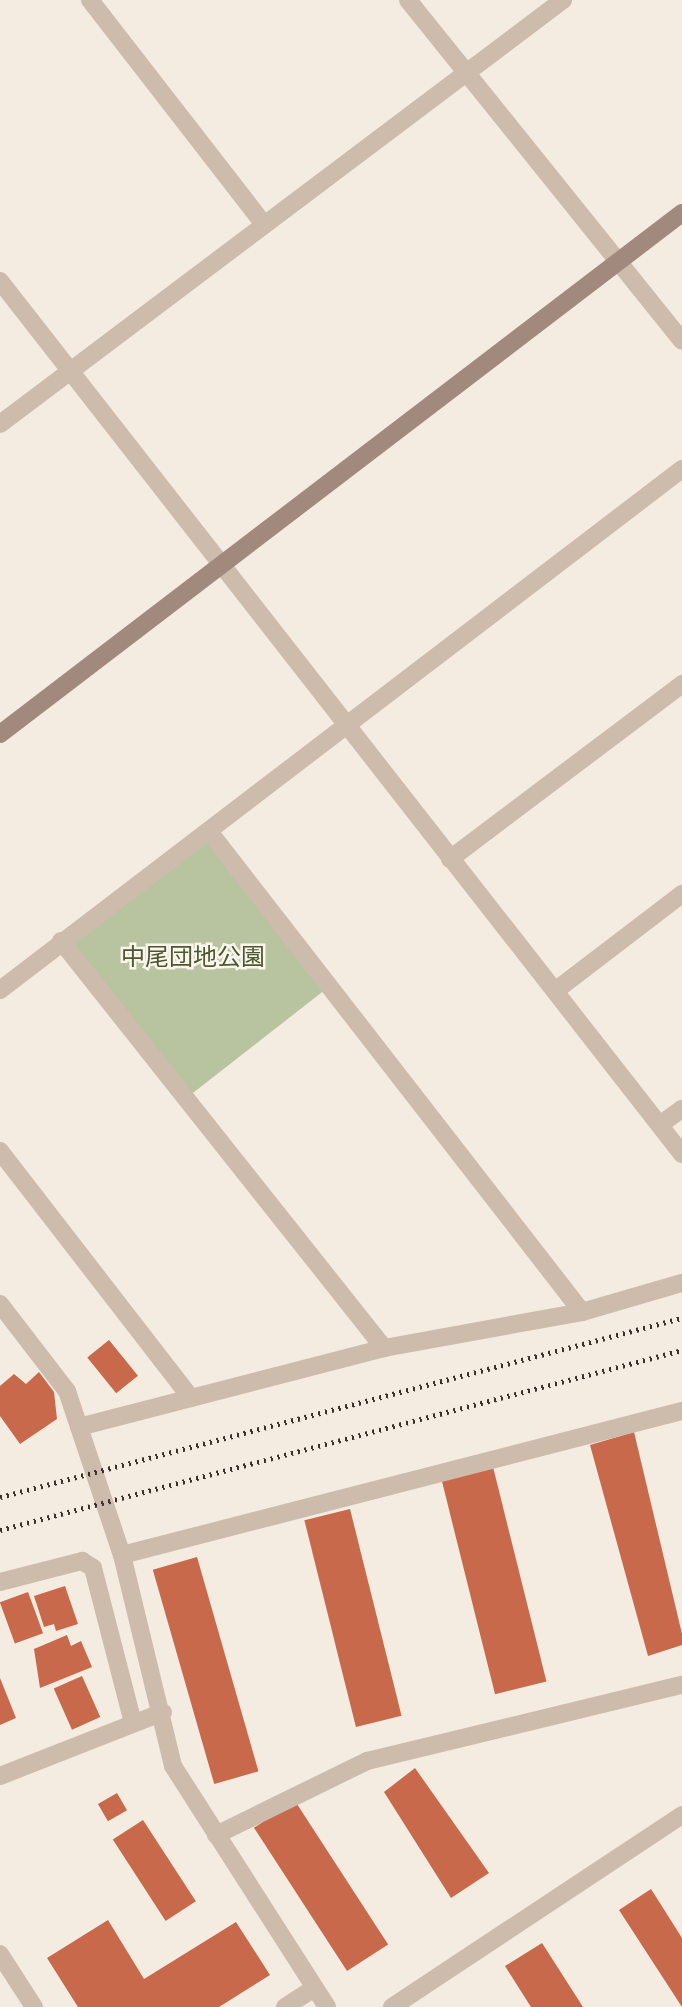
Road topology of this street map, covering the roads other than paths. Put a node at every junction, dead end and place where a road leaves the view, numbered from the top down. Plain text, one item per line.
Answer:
1 (90, 0) edge
2 (408, 0) edge
3 (563, 0) edge
4 (466, 72) junction
5 (682, 213) edge
6 (264, 224) junction
7 (618, 261) junction
8 (0, 281) edge
9 (682, 341) edge
10 (69, 371) junction
11 (0, 424) edge
12 (682, 469) edge
13 (221, 563) junction
14 (682, 684) edge
15 (347, 726) junction
16 (0, 734) edge
17 (211, 834) junction
18 (450, 859) junction
19 (682, 894) edge
20 (61, 941) junction
21 (0, 990) edge
22 (555, 991) junction
23 (682, 1109) edge
24 (661, 1124) junction
25 (0, 1151) edge
26 (682, 1154) edge
27 (682, 1283) edge
28 (0, 1304) edge
29 (582, 1312) junction
30 (384, 1348) junction
31 (191, 1398) junction
32 (682, 1411) edge
33 (79, 1427) junction
34 (122, 1555) junction
35 (0, 1582) edge
36 (682, 1685) edge
37 (163, 1712) junction
38 (133, 1723) junction
39 (0, 1776) edge
40 (682, 1815) edge
41 (216, 1835) junction
42 (0, 1954) edge
43 (314, 1989) junction
44 (34, 2007) edge
45 (285, 2007) edge
46 (327, 2007) edge
47 (392, 2007) edge

1 - 6 street
2 - 4 street
3 - 4 street
4 - 6 street
4 - 7 street
5 - 7 street
6 - 10 street
7 - 9 street
7 - 13 street
8 - 10 street
10 - 11 street
10 - 13 street
12 - 15 street
13 - 15 street
13 - 16 street
14 - 18 street
15 - 17 street
15 - 18 street
17 - 20 street
17 - 29 street
18 - 22 street
19 - 22 street
20 - 21 street
20 - 30 street
22 - 24 street
23 - 24 street
24 - 26 street
25 - 31 street
27 - 29 street
28 - 33 street
29 - 30 street
30 - 31 street
31 - 33 street
32 - 34 street
33 - 34 street
34 - 37 street
35 - 38 street
36 - 41 street
37 - 38 street
37 - 41 street
38 - 39 street
40 - 47 street
41 - 43 street
42 - 44 street
43 - 45 street
43 - 46 street

